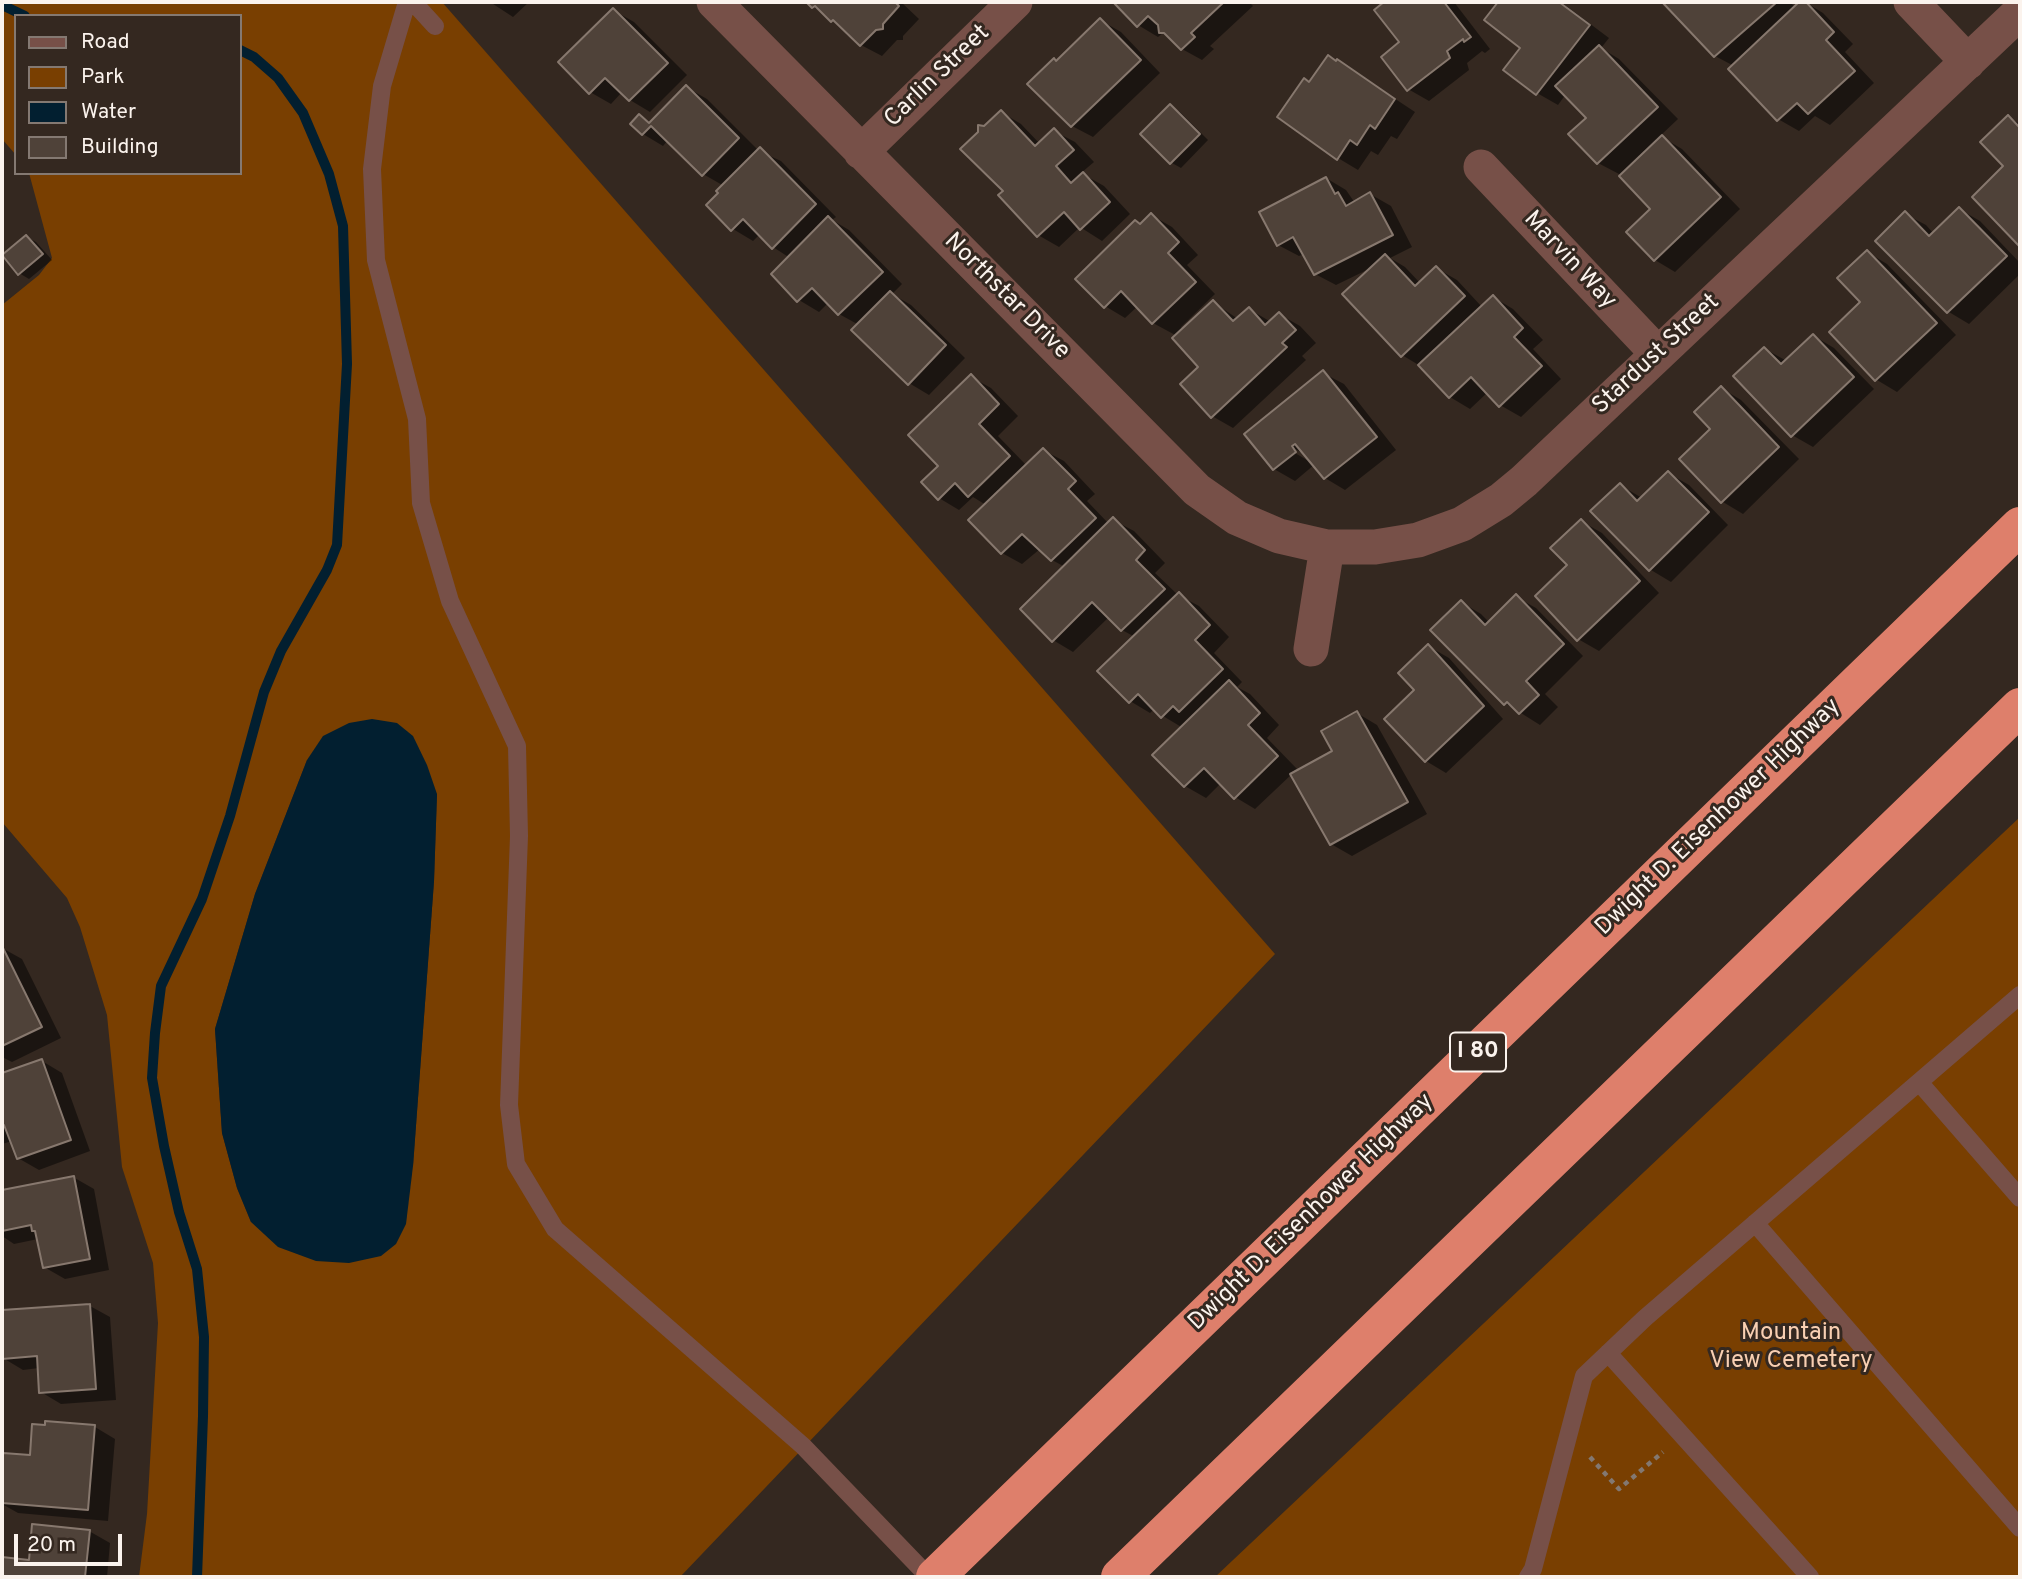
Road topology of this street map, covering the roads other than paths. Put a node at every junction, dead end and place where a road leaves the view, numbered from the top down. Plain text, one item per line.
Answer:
1 (408, 2) edge
2 (413, 2) edge
3 (714, 2) edge
4 (1015, 2) edge
5 (1911, 2) edge
6 (2020, 12) edge
7 (435, 26) dead end
8 (1968, 62) junction
9 (862, 152) junction
10 (1481, 167) dead end
11 (1658, 354) junction
12 (2020, 526) edge
13 (1327, 547) junction
14 (1311, 649) dead end
15 (2020, 708) edge
16 (2020, 995) edge
17 (1919, 1082) junction
18 (2020, 1198) edge
19 (1755, 1223) junction
20 (1608, 1353) junction
21 (2020, 1528) edge
22 (929, 1577) edge
23 (935, 1577) edge
24 (1120, 1577) edge
25 (1528, 1577) edge
26 (1810, 1577) edge

1 - 22 lane
2 - 7 lane
3 - 9 street, Northstar Drive
4 - 9 street, Carlin Street
5 - 8 street
6 - 8 street, Stardust Street
8 - 11 street, Stardust Street
9 - 13 street, Northstar Drive
10 - 11 street, Marvin Way
11 - 13 street, Stardust Street
12 - 23 highway, Dwight D. Eisenhower Highway / I 80
13 - 14 street
15 - 24 highway
16 - 17 lane
17 - 18 lane
17 - 19 lane
19 - 20 lane
19 - 21 lane
20 - 25 lane
20 - 26 lane

